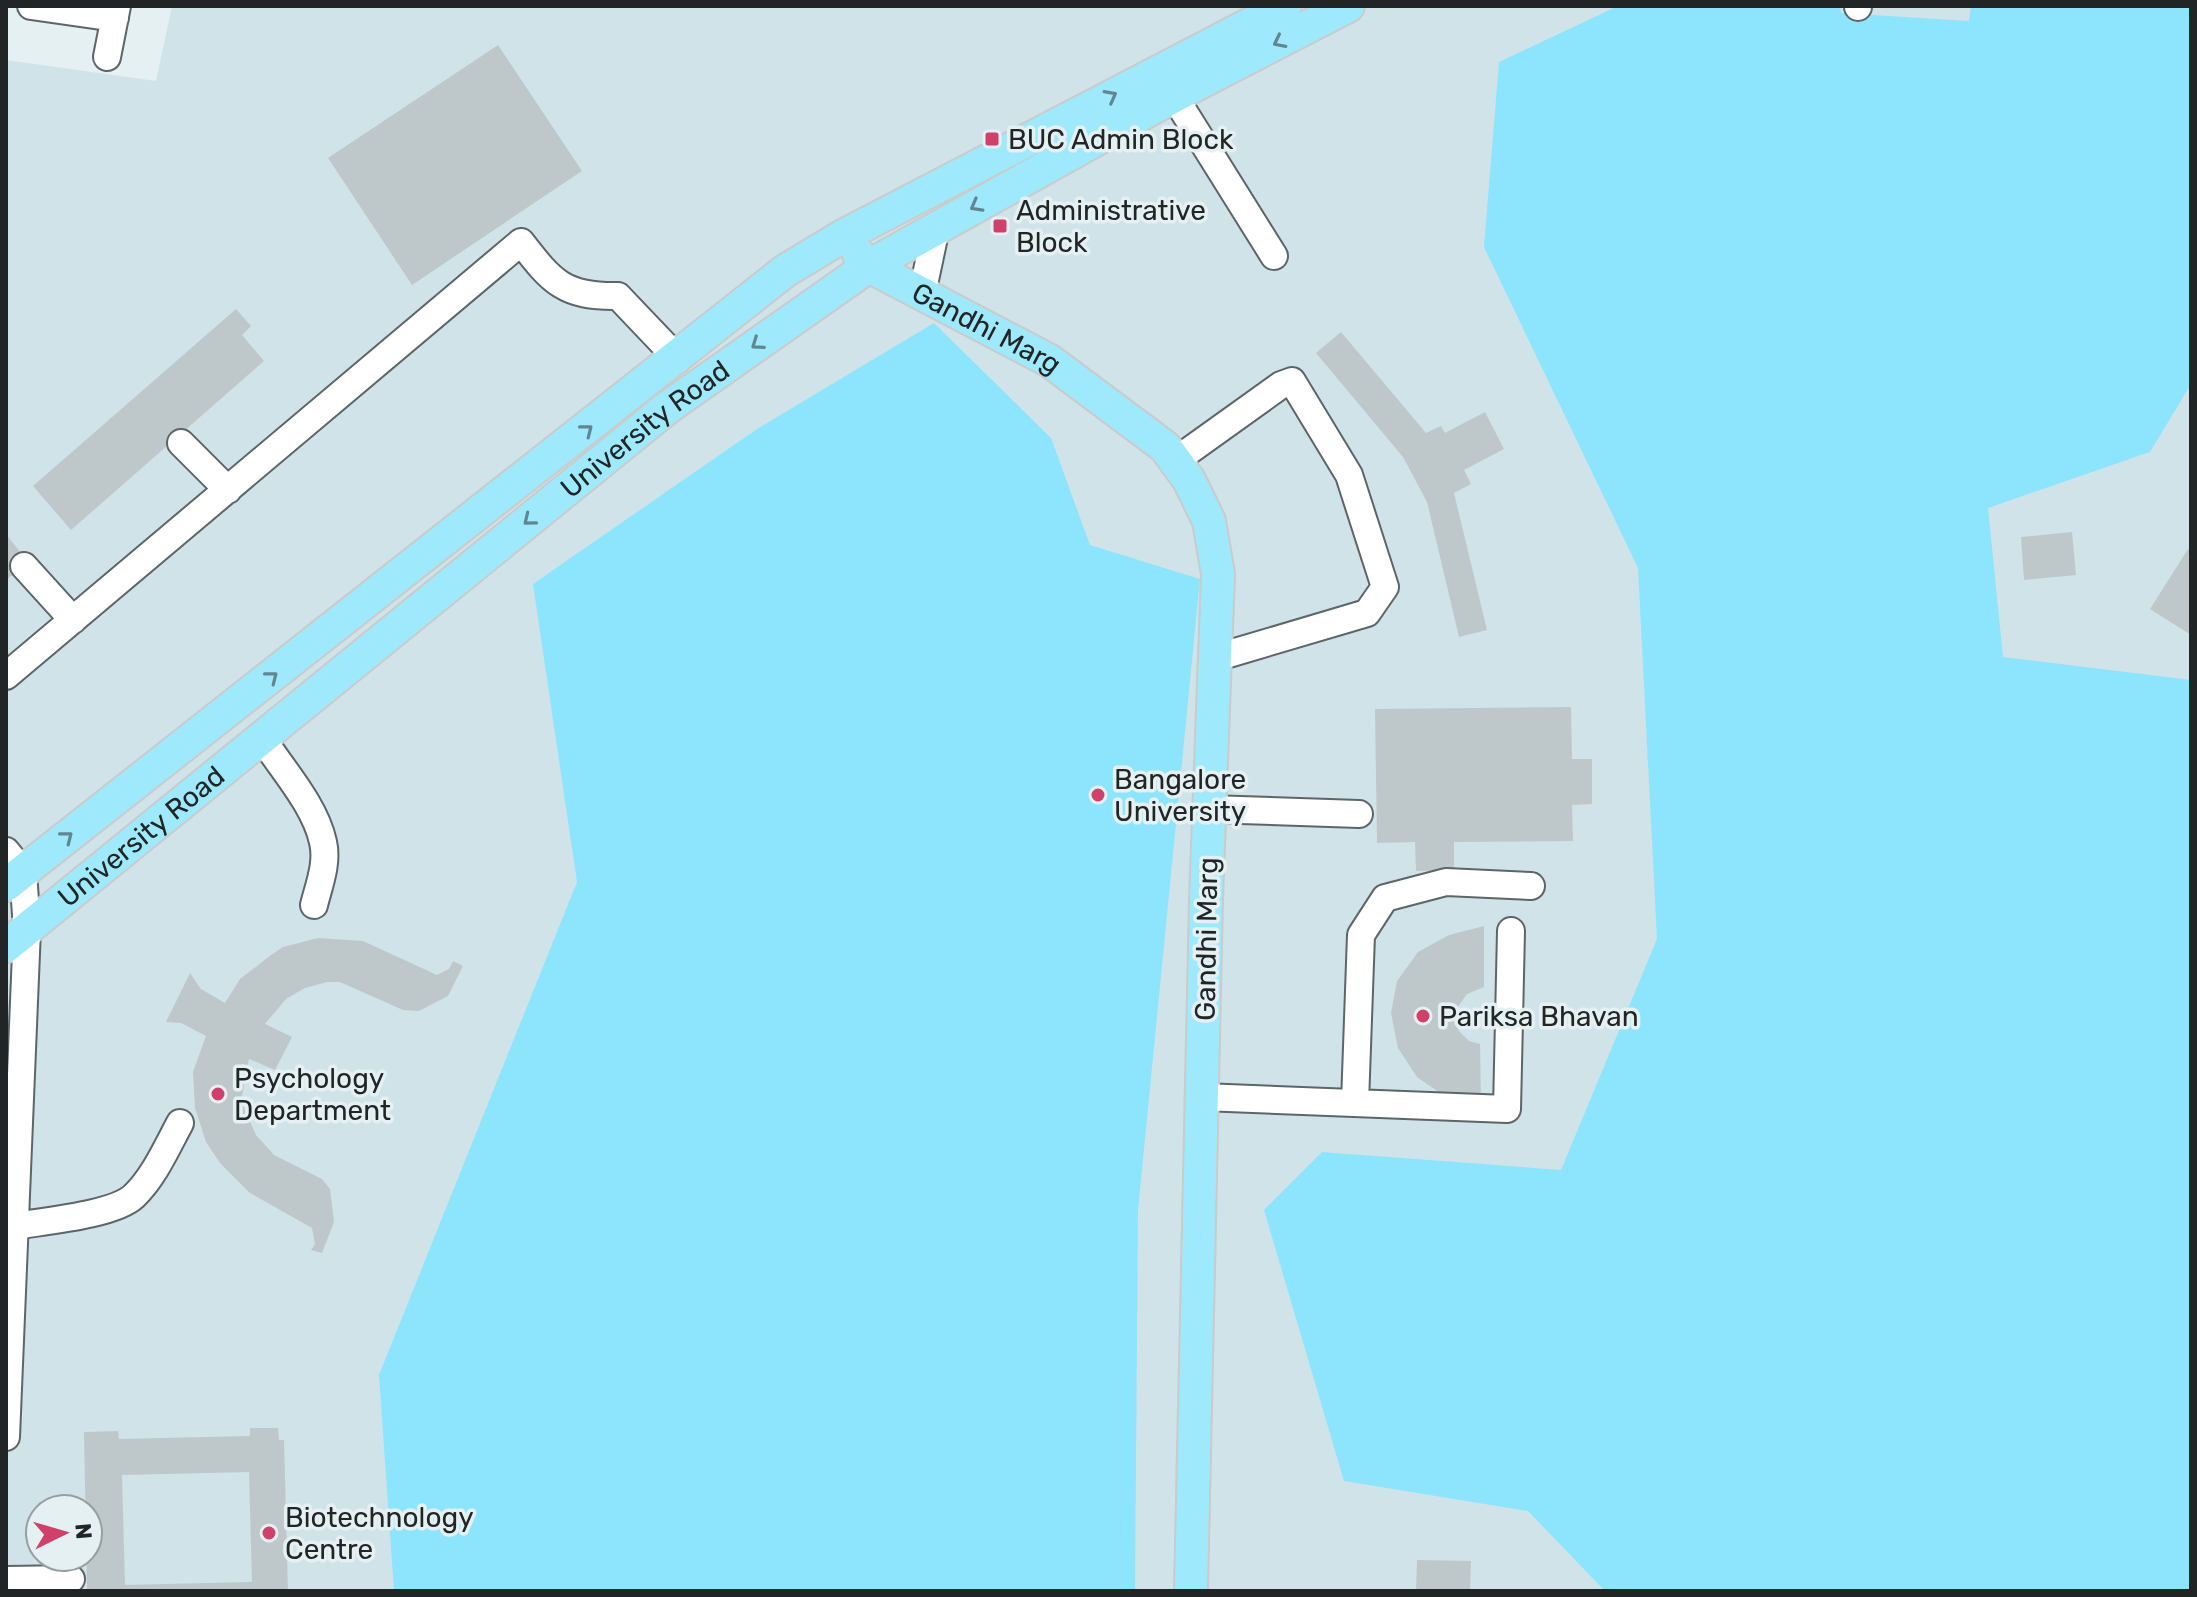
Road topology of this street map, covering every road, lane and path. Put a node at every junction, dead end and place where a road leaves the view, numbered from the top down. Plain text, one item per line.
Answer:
1 (31, 6) edge
2 (1285, 6) edge
3 (1348, 6) edge
4 (116, 12) edge
5 (107, 57) dead end
6 (1174, 96) junction
7 (936, 228) junction
8 (843, 236) junction
9 (1274, 256) dead end
10 (869, 266) junction
11 (922, 294) junction
12 (678, 359) junction
13 (181, 443) dead end
14 (1175, 461) junction
15 (228, 490) junction
16 (24, 566) dead end
17 (73, 620) junction
18 (1215, 658) junction
19 (6, 676) edge
20 (262, 738) junction
21 (1209, 809) junction
22 (1359, 814) dead end
23 (12, 869) edge
24 (1531, 886) dead end
25 (314, 905) dead end
26 (1511, 931) dead end
27 (17, 937) edge
28 (1202, 1097) junction
29 (1355, 1103) junction
30 (180, 1123) dead end
31 (15, 1226) junction
32 (6, 1437) edge
33 (71, 1579) dead end
34 (6, 1580) edge
35 (1191, 1591) edge

1 - 4 street
8 -> 2 main road, University Road
3 -> 6 main road, University Road
4 - 5 street
6 -> 7 main road, University Road
6 - 9 street
7 - 10 main road, University Road
7 - 11 street
8 - 10 main road, Gandhi Marg
8 - 12 main road, University Road
10 - 11 main road, Gandhi Marg
10 -> 20 main road, University Road
11 - 14 main road, Gandhi Marg
12 - 15 street
23 -> 12 main road, University Road
13 - 15 street
14 - 18 main road, Gandhi Marg
14 - 18 street
15 - 17 street
16 - 17 street
17 - 19 street
18 - 21 main road, Gandhi Marg
20 - 25 street
20 - 27 main road, University Road
21 - 22 street
21 - 28 main road, Gandhi Marg
23 - 27 street
24 - 29 street
26 - 29 street
27 - 31 street
28 - 29 street
28 - 35 main road, Gandhi Marg
30 - 31 street
31 - 32 street
33 - 34 street

